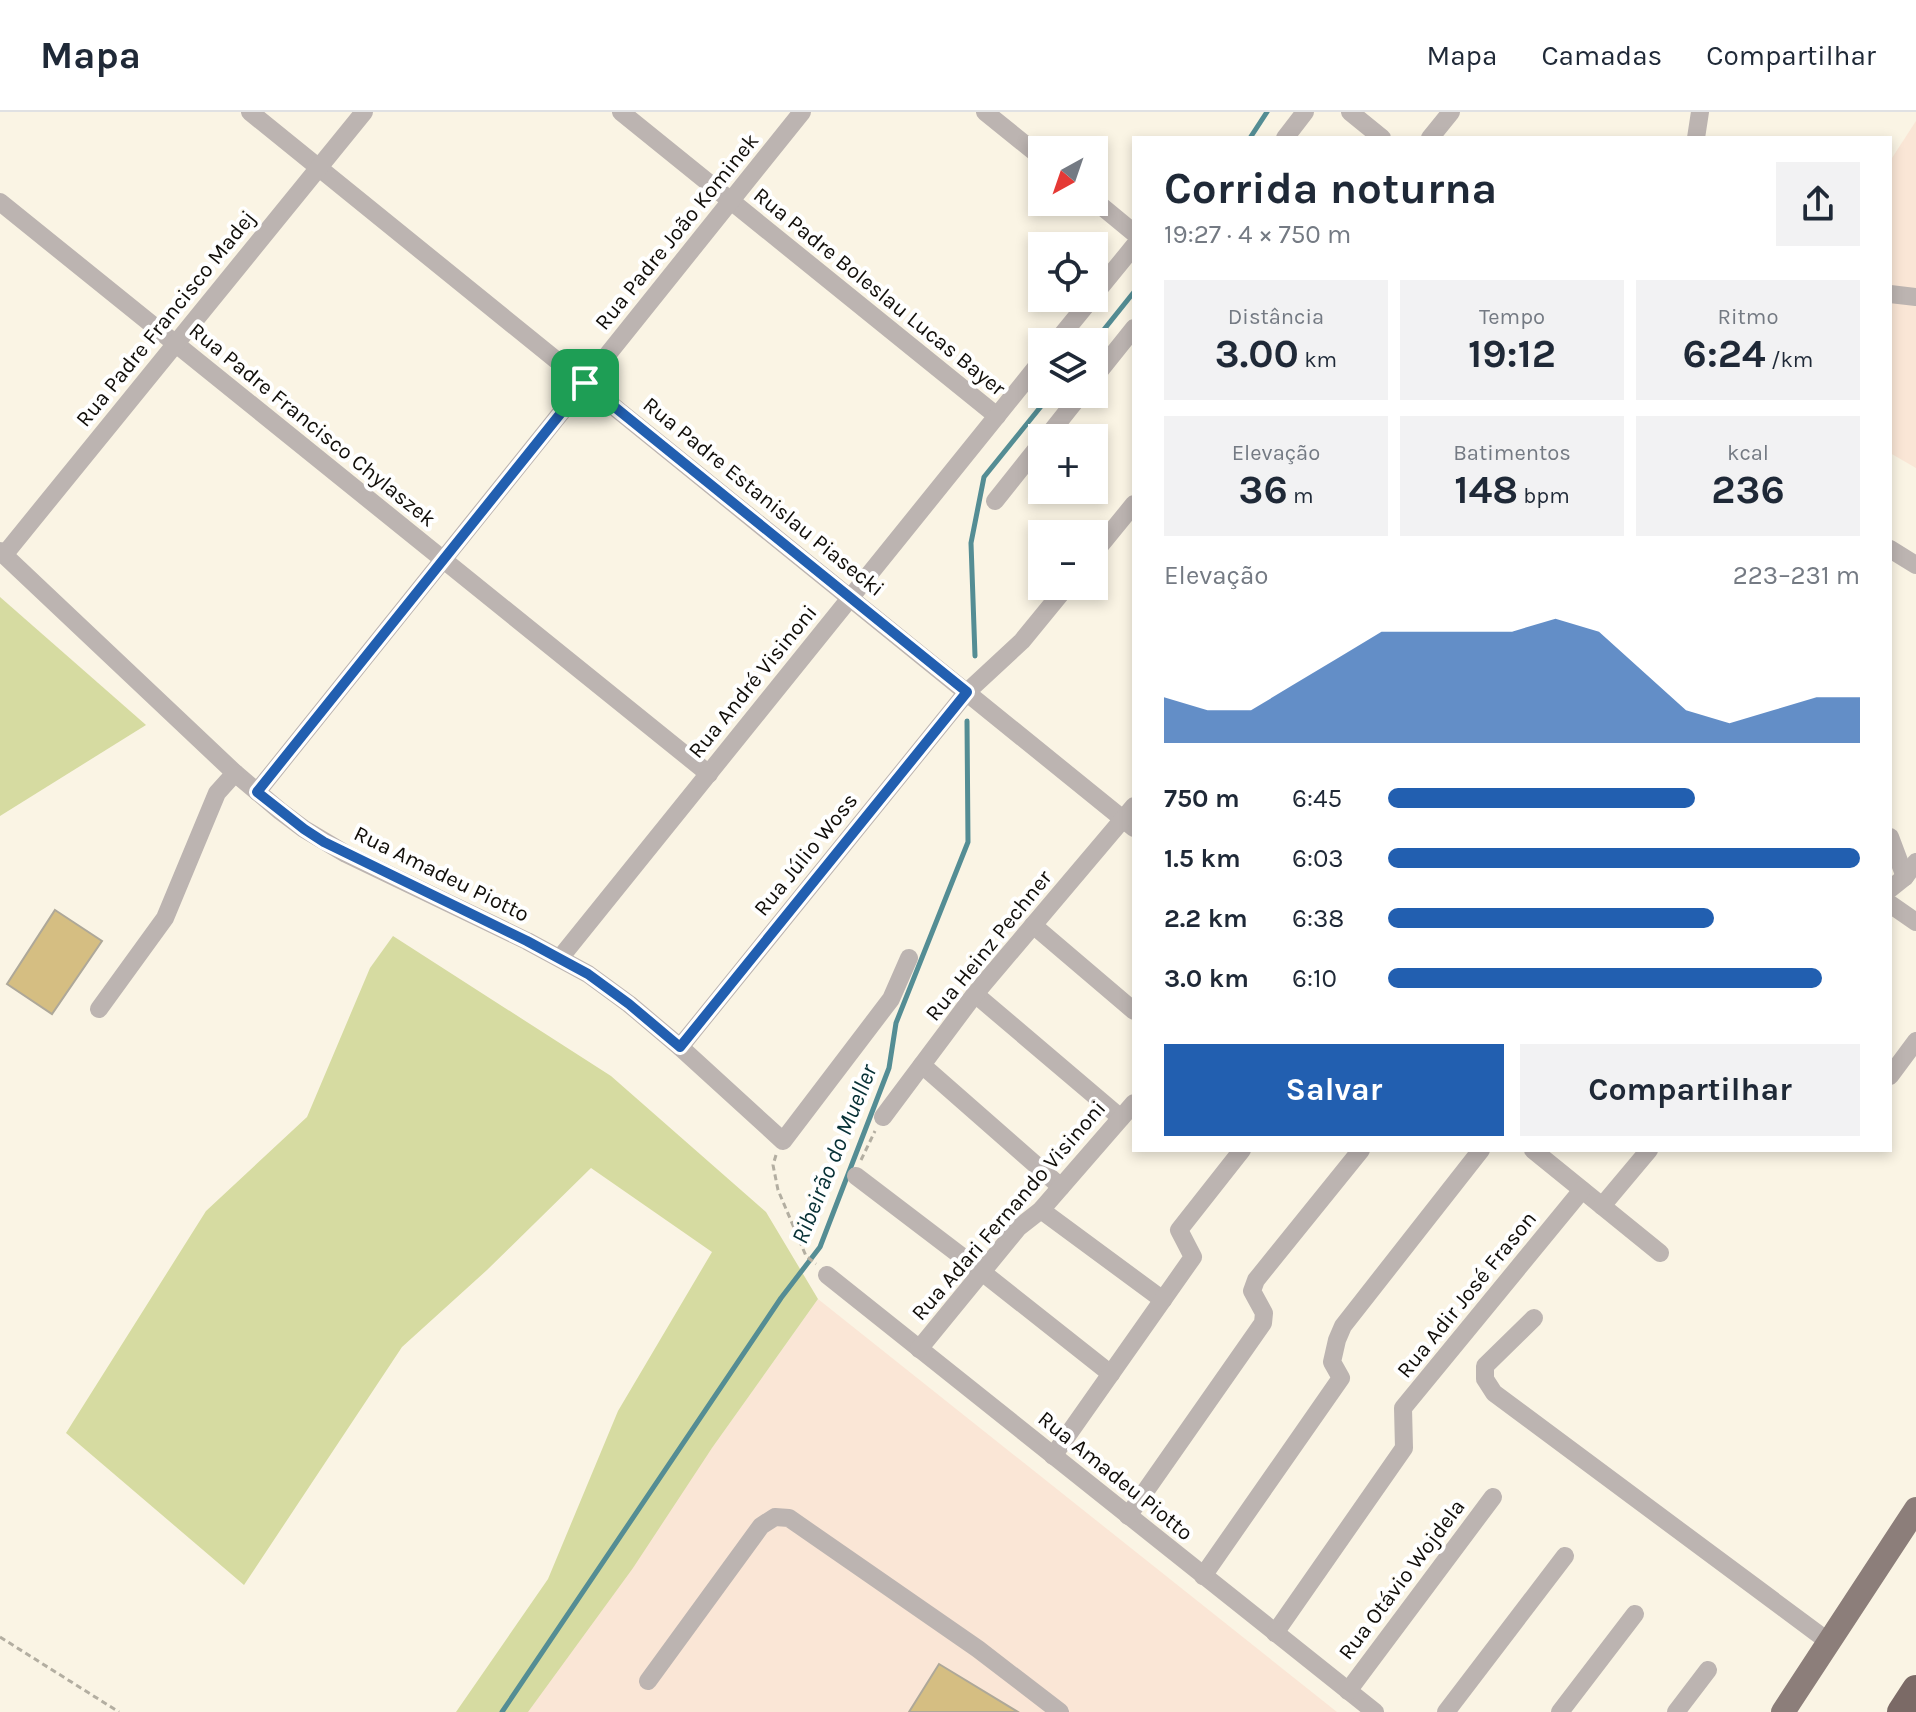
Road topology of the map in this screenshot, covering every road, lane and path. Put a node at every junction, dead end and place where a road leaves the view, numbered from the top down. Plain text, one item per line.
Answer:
1 (250, 112) edge
2 (364, 112) edge
3 (621, 112) edge
4 (802, 112) edge
5 (985, 112) edge
6 (1305, 112) edge
7 (1350, 112) edge
8 (1451, 112) edge
9 (1700, 112) edge
10 (1287, 136) edge
11 (1380, 136) edge
12 (1432, 136) edge
13 (1696, 136) edge
14 (1028, 147) edge
15 (319, 167) junction
16 (731, 201) junction
17 (0, 202) edge
18 (1108, 212) edge
19 (1132, 231) edge
20 (1132, 248) edge
21 (1108, 278) edge
22 (1892, 294) edge
23 (1916, 297) edge
24 (1081, 312) edge
25 (1068, 328) edge
26 (1132, 330) edge
27 (176, 343) junction
28 (1108, 360) edge
29 (1028, 377) edge
30 (585, 383) junction
31 (1070, 408) edge
32 (997, 416) junction
33 (1057, 424) edge
34 (1028, 460) edge
35 (995, 501) dead end
36 (1132, 506) edge
37 (1108, 536) edge
38 (1892, 550) edge
39 (2, 553) edge
40 (443, 560) junction
41 (1916, 565) edge
42 (851, 598) junction
43 (1056, 600) edge
44 (967, 692) junction
45 (235, 773) junction
46 (709, 774) junction
47 (257, 792) junction
48 (1130, 818) edge
49 (1892, 840) edge
50 (1910, 869) edge
51 (1892, 887) edge
52 (1892, 905) edge
53 (1916, 922) edge
54 (1033, 925) junction
55 (560, 958) junction
56 (909, 958) dead end
57 (975, 994) junction
58 (99, 1009) dead end
59 (1132, 1009) edge
60 (1916, 1041) edge
61 (680, 1047) junction
62 (922, 1065) junction
63 (1892, 1073) edge
64 (1132, 1105) edge
65 (883, 1117) joint
66 (1121, 1118) junction
67 (783, 1141) junction
68 (1240, 1152) edge
69 (1359, 1152) edge
70 (1479, 1152) edge
71 (1535, 1152) edge
72 (1647, 1152) edge
73 (856, 1176) joint
74 (1061, 1187) junction
75 (1582, 1190) junction
76 (1602, 1206) junction
77 (1041, 1210) junction
78 (1660, 1253) dead end
79 (806, 1256) dead end
80 (982, 1272) junction
81 (827, 1275) dead end
82 (1163, 1300) junction
83 (1534, 1318) dead end
84 (919, 1349) junction
85 (1111, 1374) junction
86 (1053, 1456) junction
87 (1493, 1497) dead end
88 (1916, 1509) edge
89 (1128, 1516) junction
90 (1565, 1556) dead end
91 (1203, 1576) junction
92 (1635, 1614) dead end
93 (1275, 1633) junction
94 (0, 1637) edge
95 (1829, 1642) junction
96 (1708, 1670) dead end
97 (648, 1681) dead end
98 (1916, 1689) edge
99 (1348, 1691) junction
100 (119, 1712) edge
101 (1060, 1712) edge
102 (1375, 1712) edge
103 (1446, 1712) edge
104 (1560, 1712) edge
105 (1676, 1712) edge
106 (1783, 1712) edge
107 (1901, 1712) edge

1 - 15 street, Rua Padre Estanislau Piasecki
2 - 15 street, Rua Padre Francisco Madej
3 - 16 street, Rua Padre Boleslau Lucas Bayer
4 - 16 street, Rua Padre João Kominek
5 - 14 street
6 - 10 street
7 - 11 street
8 - 12 street
9 - 13 street
15 - 27 street, Rua Padre Francisco Madej
15 - 30 street, Rua Padre Estanislau Piasecki
16 - 30 street, Rua Padre João Kominek
16 - 32 street, Rua Padre Boleslau Lucas Bayer
17 - 27 street, Rua Padre Francisco Chylaszek
18 - 19 street
20 - 21 street
22 - 23 street
24 - 25 street
26 - 28 street
27 - 39 street, Rua Padre Francisco Madej
27 - 40 street, Rua Padre Francisco Chylaszek
29 - 32 street, Rua André Visinoni
30 - 40 street, Rua Padre João Kominek
30 - 42 street, Rua Padre Estanislau Piasecki
31 - 33 street
32 - 42 street, Rua André Visinoni
34 - 35 street
36 - 37 street
38 - 41 street
39 - 45 street, Rua Amadeu Piotto
40 - 46 street, Rua Padre Francisco Chylaszek
40 - 47 street, Rua Padre João Kominek
42 - 44 street, Rua Padre Estanislau Piasecki
42 - 46 street, Rua André Visinoni
43 - 44 street, Rua Júlio Woss
44 - 48 street, Rua Padre Estanislau Piasecki
44 - 61 street, Rua Júlio Woss
45 - 47 street, Rua Amadeu Piotto
45 - 58 street
46 - 55 street, Rua André Visinoni
47 - 55 street, Rua Amadeu Piotto
48 - 54 street, Rua Heinz Pechner
49 - 50 street
50 - 51 street
52 - 53 street
54 - 57 street, Rua Heinz Pechner
54 - 59 street
55 - 61 street, Rua Amadeu Piotto
56 - 67 street
57 - 62 street, Rua Heinz Pechner
57 - 66 street
60 - 63 street
61 - 67 street, Rua Amadeu Piotto
62 - 65 street, Rua Heinz Pechner
62 - 74 street
64 - 66 street, Rua Adari Fernando Visinoni
65 - 73 path
66 - 74 street, Rua Adari Fernando Visinoni
67 - 79 path
68 - 82 street
69 - 89 street
70 - 91 street
71 - 75 street
72 - 76 street
73 - 80 street
74 - 77 street, Rua Adari Fernando Visinoni
75 - 76 street
75 - 93 street, Rua Adir José Frason
76 - 78 street
77 - 80 street, Rua Adari Fernando Visinoni
77 - 82 street
80 - 84 street, Rua Adari Fernando Visinoni
80 - 85 street
81 - 84 street, Rua Amadeu Piotto
82 - 85 street
83 - 95 street
84 - 86 street, Rua Amadeu Piotto
85 - 86 street
86 - 89 street, Rua Amadeu Piotto
87 - 99 street, Rua Otávio Wojdela
88 - 95 main road
89 - 91 street, Rua Amadeu Piotto
90 - 103 street
91 - 93 street, Rua Amadeu Piotto
92 - 104 street
93 - 99 street, Rua Amadeu Piotto
94 - 100 path
95 - 106 main road
96 - 105 street
97 - 101 street
98 - 107 highway
99 - 102 street, Rua Amadeu Piotto

